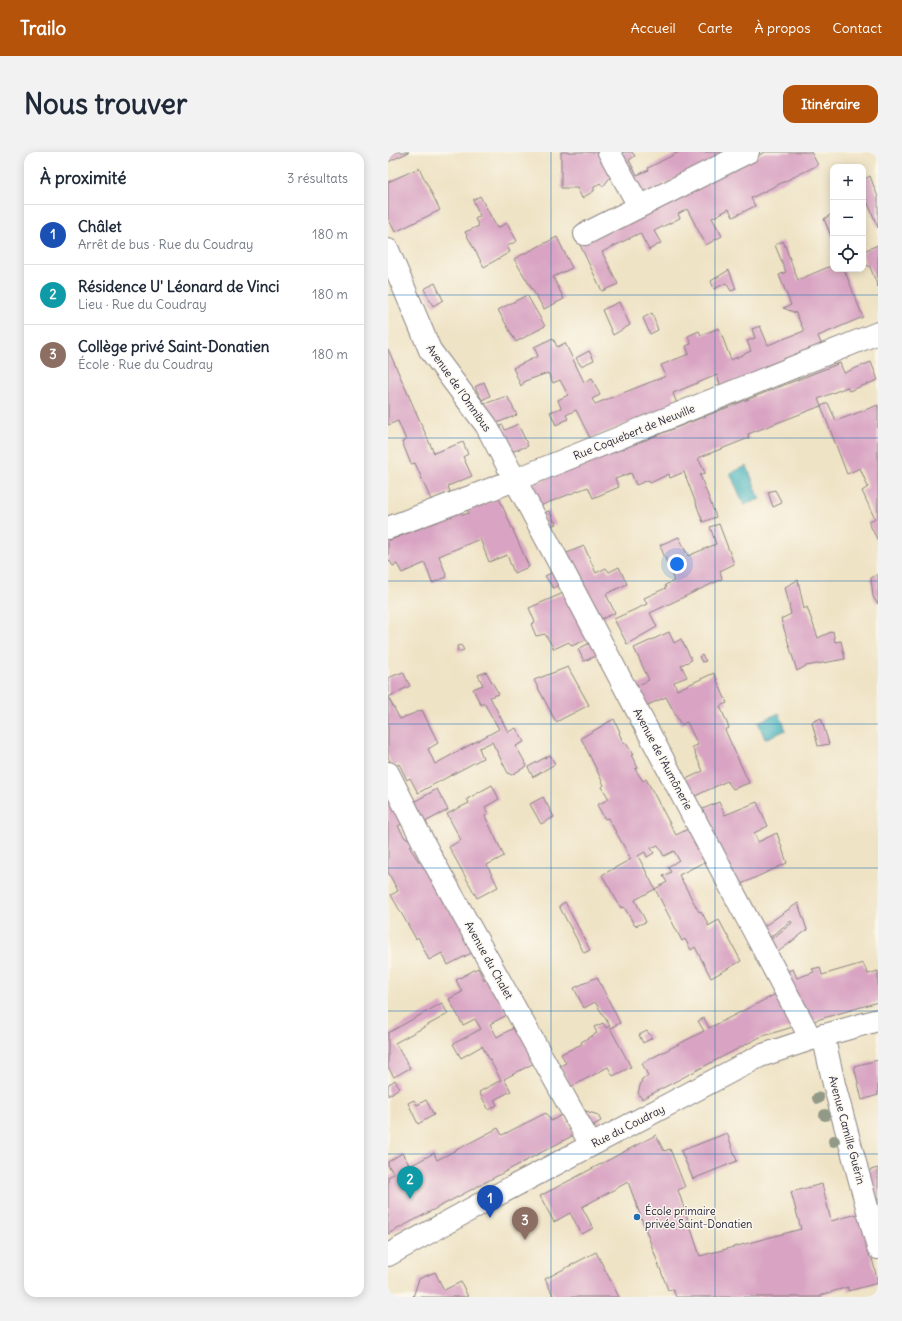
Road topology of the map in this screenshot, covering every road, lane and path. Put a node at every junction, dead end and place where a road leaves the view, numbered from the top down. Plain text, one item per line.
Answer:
1 (609, 152) edge
2 (748, 152) edge
3 (639, 206) junction
4 (585, 234) dead end
5 (388, 250) edge
6 (878, 333) edge
7 (515, 480) junction
8 (390, 521) edge
9 (388, 774) edge
10 (878, 1020) edge
11 (817, 1037) junction
12 (591, 1145) junction
13 (878, 1248) edge
14 (388, 1255) edge

1 - 3 street
2 - 3 street
3 - 4 street
5 - 7 street, Avenue de l'Omnibus
6 - 7 street, Rue Coquebert de Neuville
7 - 8 street, Rue Coquebert de Neuville
7 - 11 street, Avenue de l'Aumônerie
9 - 12 street, Avenue du Chalet
10 - 11 street, Rue du Coudray
11 - 12 street, Rue du Coudray
11 - 13 street, Avenue Camille Guérin
12 - 14 street, Rue du Coudray

